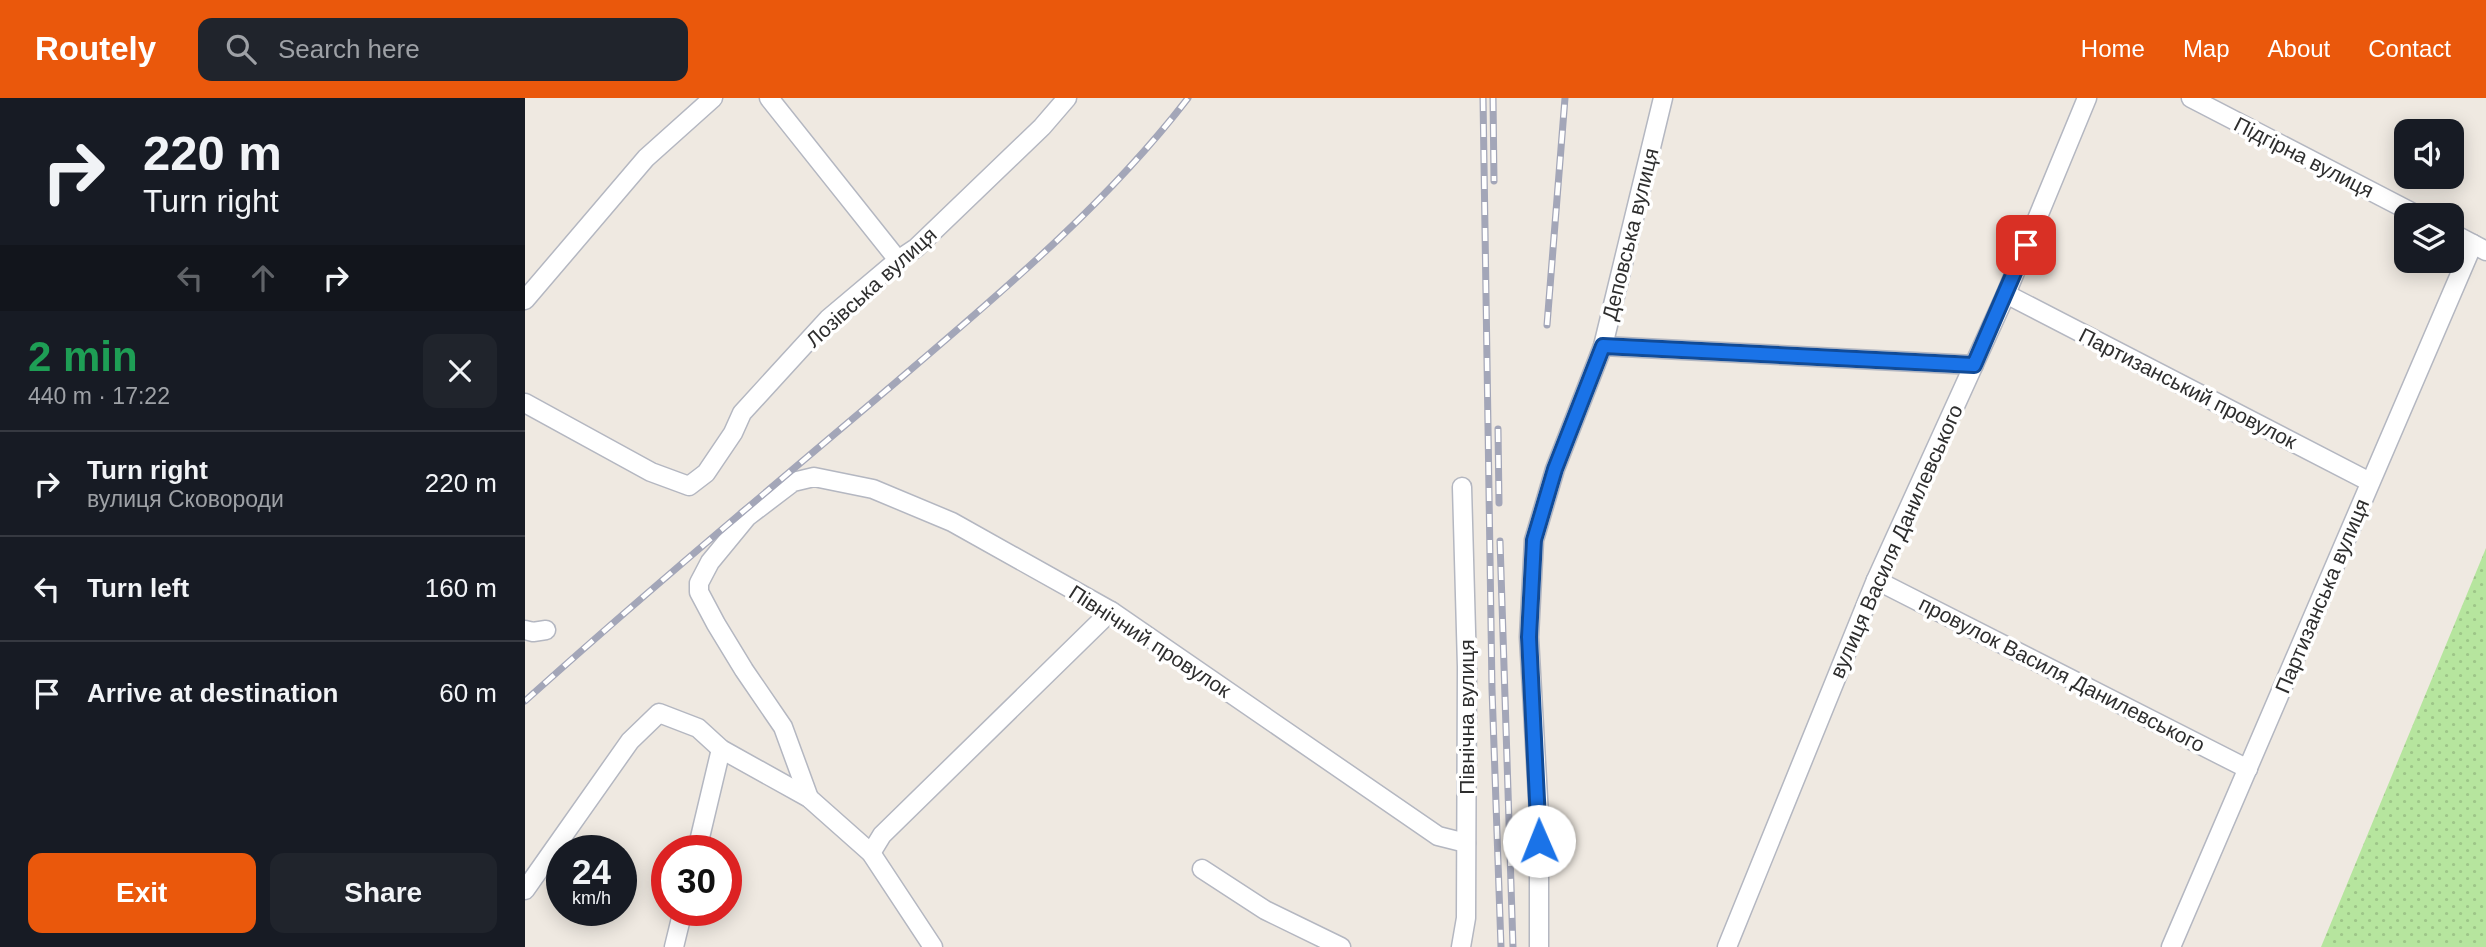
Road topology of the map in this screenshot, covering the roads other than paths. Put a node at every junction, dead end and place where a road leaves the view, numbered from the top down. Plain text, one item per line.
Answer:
1 (713, 98) edge
2 (769, 98) edge
3 (1067, 98) edge
4 (1663, 98) edge
5 (2087, 98) edge
6 (2191, 98) edge
7 (2394, 203) edge
8 (2479, 248) edge
9 (898, 260) junction
10 (2006, 294) junction
11 (525, 300) edge
12 (1603, 346) junction
13 (1974, 365) junction
14 (525, 403) edge
15 (2370, 482) junction
16 (1462, 487) dead end
17 (1876, 580) junction
18 (1111, 611) junction
19 (525, 630) edge
20 (546, 630) dead end
21 (721, 749) junction
22 (2248, 769) junction
23 (809, 798) junction
24 (701, 835) edge
25 (1467, 843) junction
26 (871, 853) junction
27 (1202, 870) dead end
28 (525, 890) edge
29 (679, 926) edge
30 (674, 947) edge
31 (933, 947) edge
32 (1341, 947) edge
33 (1461, 947) edge
34 (1539, 947) edge
35 (1727, 947) edge
36 (2171, 947) edge

1 - 11 street
2 - 9 street
3 - 9 street, Лозівська вулиця
4 - 12 street, Деповська вулиця
5 - 10 street, вулиця Василя Данилевського
6 - 7 street, Підгірна вулиця
8 - 15 street, Партизанська вулиця
9 - 14 street, Лозівська вулиця
10 - 13 street, вулиця Василя Данилевського
10 - 15 street, Партизанський провулок
12 - 13 street
12 - 34 street, Деповська вулиця
13 - 17 street, вулиця Василя Данилевського
15 - 22 street, Партизанська вулиця
16 - 25 street, Північна вулиця
17 - 22 street, провулок Василя Данилевського
17 - 35 street, вулиця Василя Данилевського
18 - 23 street, Північний провулок
18 - 25 street, Північний провулок
18 - 26 street
19 - 20 street
21 - 23 street
21 - 24 street
21 - 28 street
22 - 36 street, Партизанська вулиця
23 - 26 street
25 - 33 street, Північна вулиця
26 - 31 street
27 - 32 street
29 - 30 street

